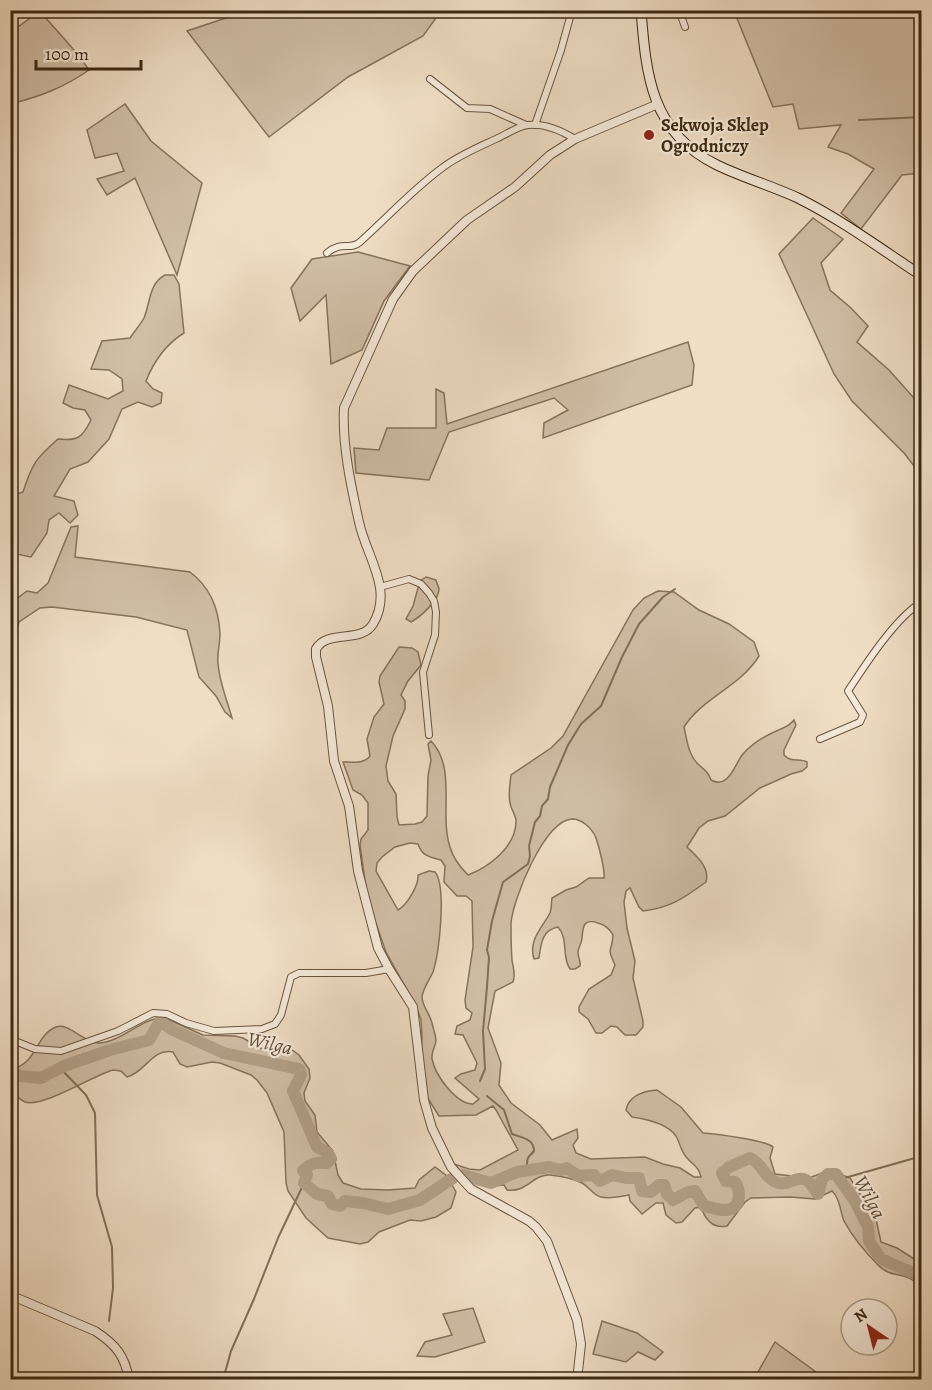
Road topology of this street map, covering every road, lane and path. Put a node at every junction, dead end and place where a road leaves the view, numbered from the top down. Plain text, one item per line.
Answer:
1 (572, 10) edge
2 (641, 10) edge
3 (679, 10) edge
4 (685, 27) dead end
5 (430, 79) dead end
6 (657, 104) junction
7 (526, 125) junction
8 (535, 125) junction
9 (575, 139) junction
10 (327, 253) dead end
11 (921, 276) edge
12 (380, 587) junction
13 (921, 602) edge
14 (429, 735) dead end
15 (820, 739) dead end
16 (389, 969) junction
17 (10, 1039) edge
18 (10, 1295) edge
19 (129, 1380) edge
20 (577, 1380) edge

1 - 8 street
2 - 6 main road
3 - 4 street
5 - 7 street
6 - 9 street
6 - 11 main road
7 - 8 street
7 - 10 street
8 - 9 street
9 - 12 street
12 - 14 street
12 - 16 street
13 - 15 street
16 - 17 street
16 - 20 street
18 - 19 street

